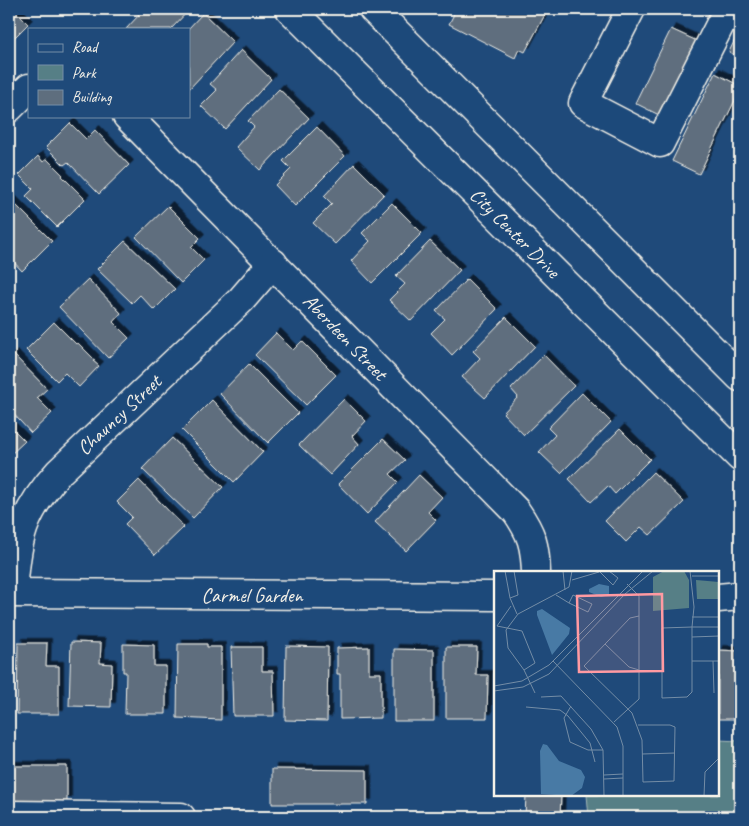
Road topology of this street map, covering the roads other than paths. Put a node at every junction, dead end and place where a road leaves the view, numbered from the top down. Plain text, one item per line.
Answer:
1 (290, 9) edge
2 (373, 9) edge
3 (631, 9) edge
4 (728, 9) edge
5 (28, 89) edge
6 (9, 108) edge
7 (129, 118) edge
8 (273, 263) junction
9 (740, 377) edge
10 (740, 457) edge
11 (536, 571) edge
12 (11, 593) edge
13 (494, 596) edge
14 (740, 596) edge
15 (719, 598) edge
16 (9, 815) edge
17 (181, 817) edge

1 - 10 street, City Center Drive
2 - 9 street
3 - 4 street
5 - 6 street
7 - 8 street, Aberdeen Street
8 - 11 street, Aberdeen Street
8 - 12 street, Chauncy Street
12 - 13 street, Carmel Garden
14 - 15 street
16 - 17 street

